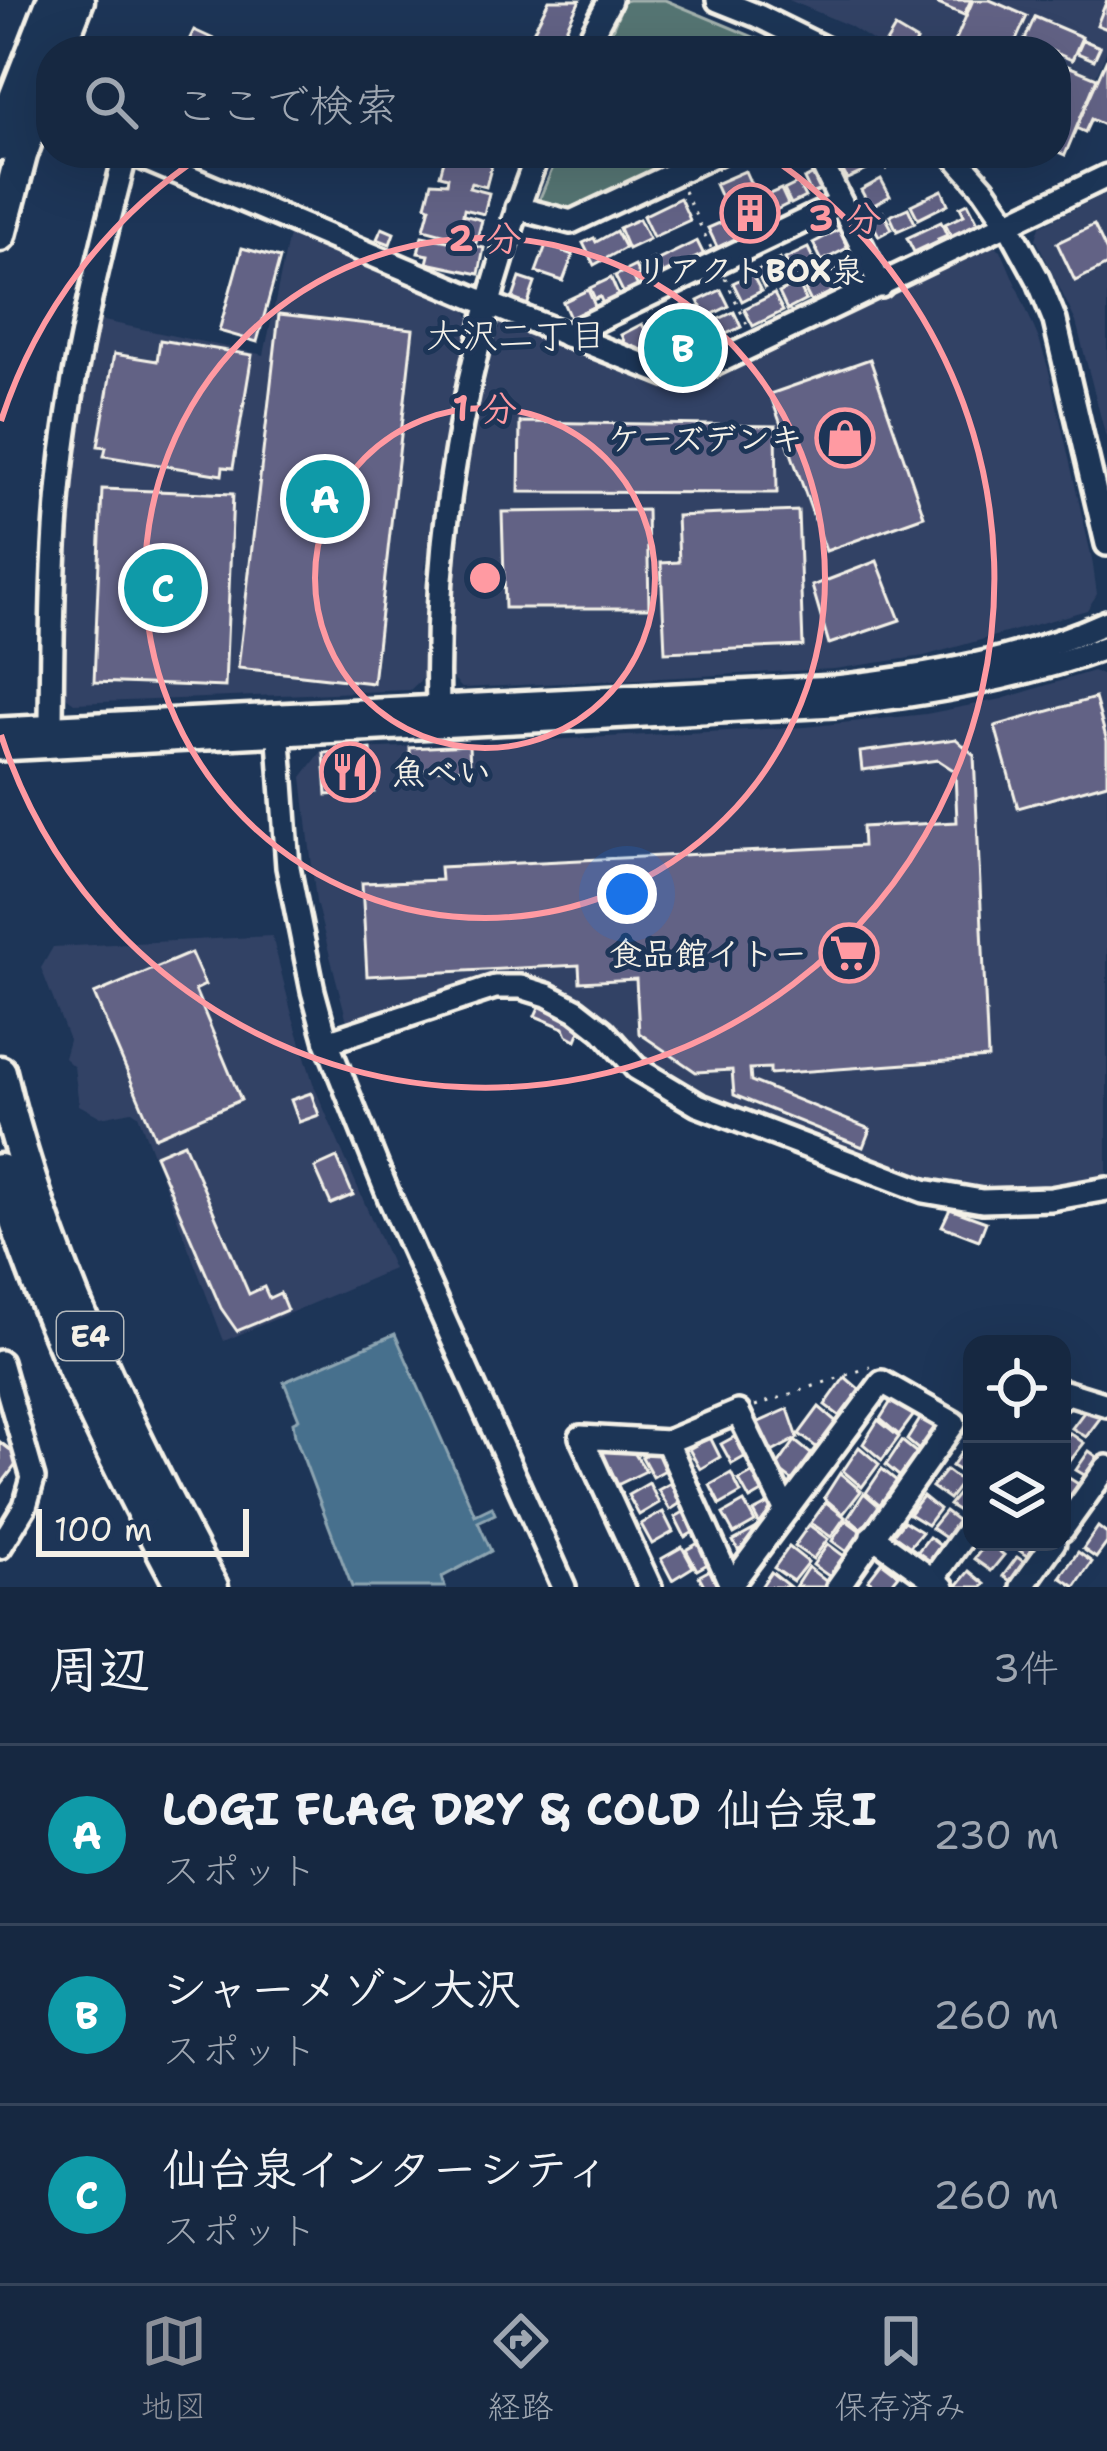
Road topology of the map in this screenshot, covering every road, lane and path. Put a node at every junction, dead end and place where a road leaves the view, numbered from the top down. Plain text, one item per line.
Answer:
1 (53, 0) edge
2 (78, 0) edge
3 (610, 0) edge
4 (718, 0) edge
5 (39, 36) edge
6 (64, 36) edge
7 (591, 36) edge
8 (799, 36) edge
9 (36, 44) edge
10 (36, 114) edge
11 (0, 146) edge
12 (125, 168) edge
13 (165, 168) edge
14 (532, 168) edge
15 (686, 168) edge
16 (824, 168) edge
17 (965, 168) edge
18 (676, 173) junction
19 (1107, 176) edge
20 (841, 203) junction
21 (517, 208) junction
22 (1008, 224) junction
23 (0, 235) edge
24 (717, 262) junction
25 (880, 286) junction
26 (487, 304) junction
27 (566, 335) junction
28 (756, 345) junction
29 (1107, 544) edge
30 (1107, 622) edge
31 (1107, 647) edge
32 (438, 706) junction
33 (51, 724) junction
34 (278, 725) junction
35 (0, 729) edge
36 (0, 749) edge
37 (326, 1042) junction
38 (0, 1072) edge
39 (0, 1170) edge
40 (1107, 1189) edge
41 (0, 1362) edge
42 (882, 1382) junction
43 (1071, 1394) edge
44 (1107, 1405) edge
45 (738, 1412) junction
46 (667, 1442) junction
47 (1107, 1467) edge
48 (786, 1511) junction
49 (1071, 1517) edge
50 (872, 1536) junction
51 (963, 1540) edge
52 (0, 1547) edge
53 (1048, 1551) edge
54 (938, 1583) edge
55 (732, 1586) edge
56 (182, 1587) edge
57 (212, 1587) edge
58 (564, 1587) edge
59 (650, 1587) edge
60 (838, 1587) edge
61 (1022, 1587) edge

1 - 5 highway
2 - 6 highway
3 - 7 street
4 - 8 street
9 - 11 highway
10 - 23 highway
12 - 33 street
13 - 26 street
14 - 21 street
15 - 18 street
16 - 20 street
17 - 22 street
18 - 21 street
18 - 24 path
19 - 22 street
20 - 24 street
20 - 25 street
21 - 26 street
22 - 25 street
22 - 29 street
24 - 27 street
24 - 28 path
25 - 28 street
26 - 27 street
26 - 32 street
27 - 28 street
30 - 32 street
31 - 34 street
32 - 34 street
33 - 34 street
33 - 35 street
34 - 36 street
34 - 37 street
37 - 40 street
37 - 58 street
38 - 57 highway, E4
39 - 56 highway, E4
41 - 52 street
42 - 45 path
42 - 48 street
42 - 50 street
43 - 44 street
45 - 46 street
45 - 48 street
46 - 55 street
46 - 59 street
47 - 49 street
48 - 55 street
50 - 54 street
50 - 60 street
51 - 54 street
53 - 61 street

